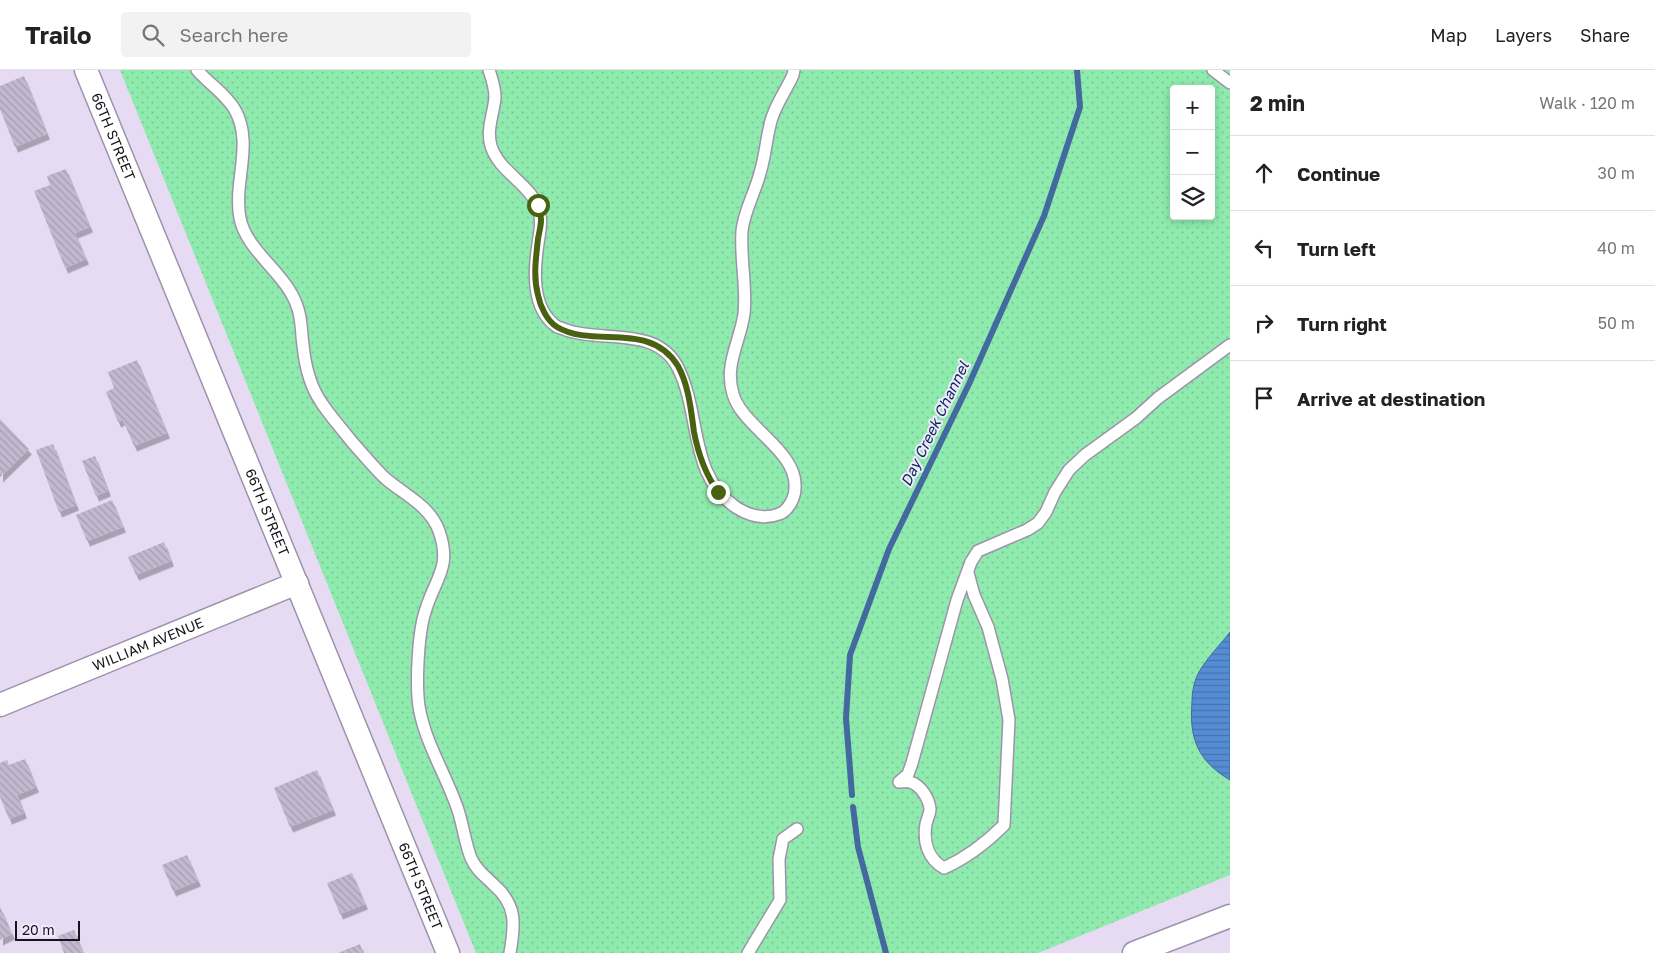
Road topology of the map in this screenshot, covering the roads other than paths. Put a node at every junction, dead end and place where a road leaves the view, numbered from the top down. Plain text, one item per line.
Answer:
1 (86, 70) edge
2 (197, 70) edge
3 (489, 70) edge
4 (794, 70) edge
5 (1213, 70) edge
6 (1230, 84) edge
7 (1230, 345) edge
8 (968, 573) junction
9 (297, 583) junction
10 (0, 705) edge
11 (797, 829) dead end
12 (1230, 916) edge
13 (448, 953) edge
14 (510, 953) edge
15 (748, 953) edge
16 (1134, 953) edge

1 - 9 street, 66TH STREET
2 - 14 lane
3 - 4 lane
5 - 6 lane
7 - 8 lane
8 - 8 lane
9 - 10 street, WILLIAM AVENUE
9 - 13 street, 66TH STREET
11 - 15 lane
12 - 16 street

